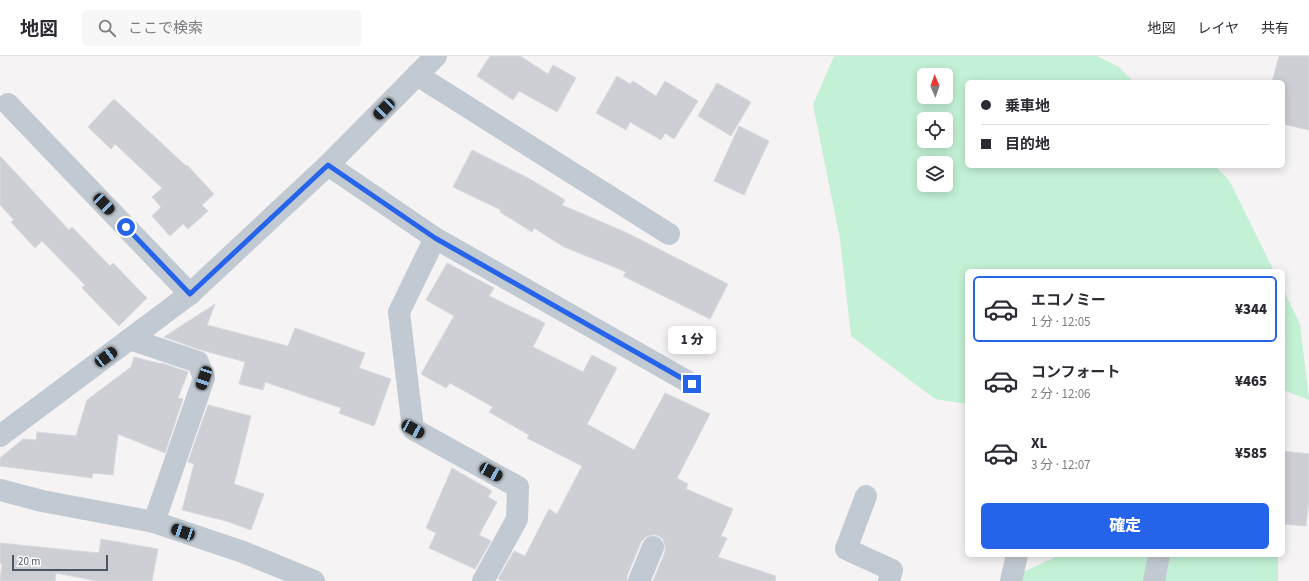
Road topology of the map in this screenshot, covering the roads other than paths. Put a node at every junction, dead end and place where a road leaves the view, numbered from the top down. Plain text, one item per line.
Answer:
1 (436, 56) edge
2 (417, 75) junction
3 (8, 104) dead end
4 (328, 165) junction
5 (669, 234) dead end
6 (435, 238) junction
7 (190, 294) junction
8 (130, 339) junction
9 (692, 384) dead end
10 (0, 436) edge
11 (0, 490) edge
12 (866, 496) dead end
13 (154, 522) junction
14 (653, 548) dead end
15 (1017, 557) edge
16 (1159, 557) edge
17 (314, 581) edge
18 (483, 581) edge
19 (639, 581) edge
20 (889, 581) edge
21 (1011, 581) edge
22 (1154, 581) edge

1 - 2 street
2 - 4 street
2 - 5 street
3 - 7 street
4 - 6 street
4 - 7 street
6 - 9 street
6 - 18 street
7 - 8 street
8 - 10 street
8 - 13 street
11 - 13 street
12 - 20 street
13 - 17 street
14 - 19 street
15 - 21 street
16 - 22 street

